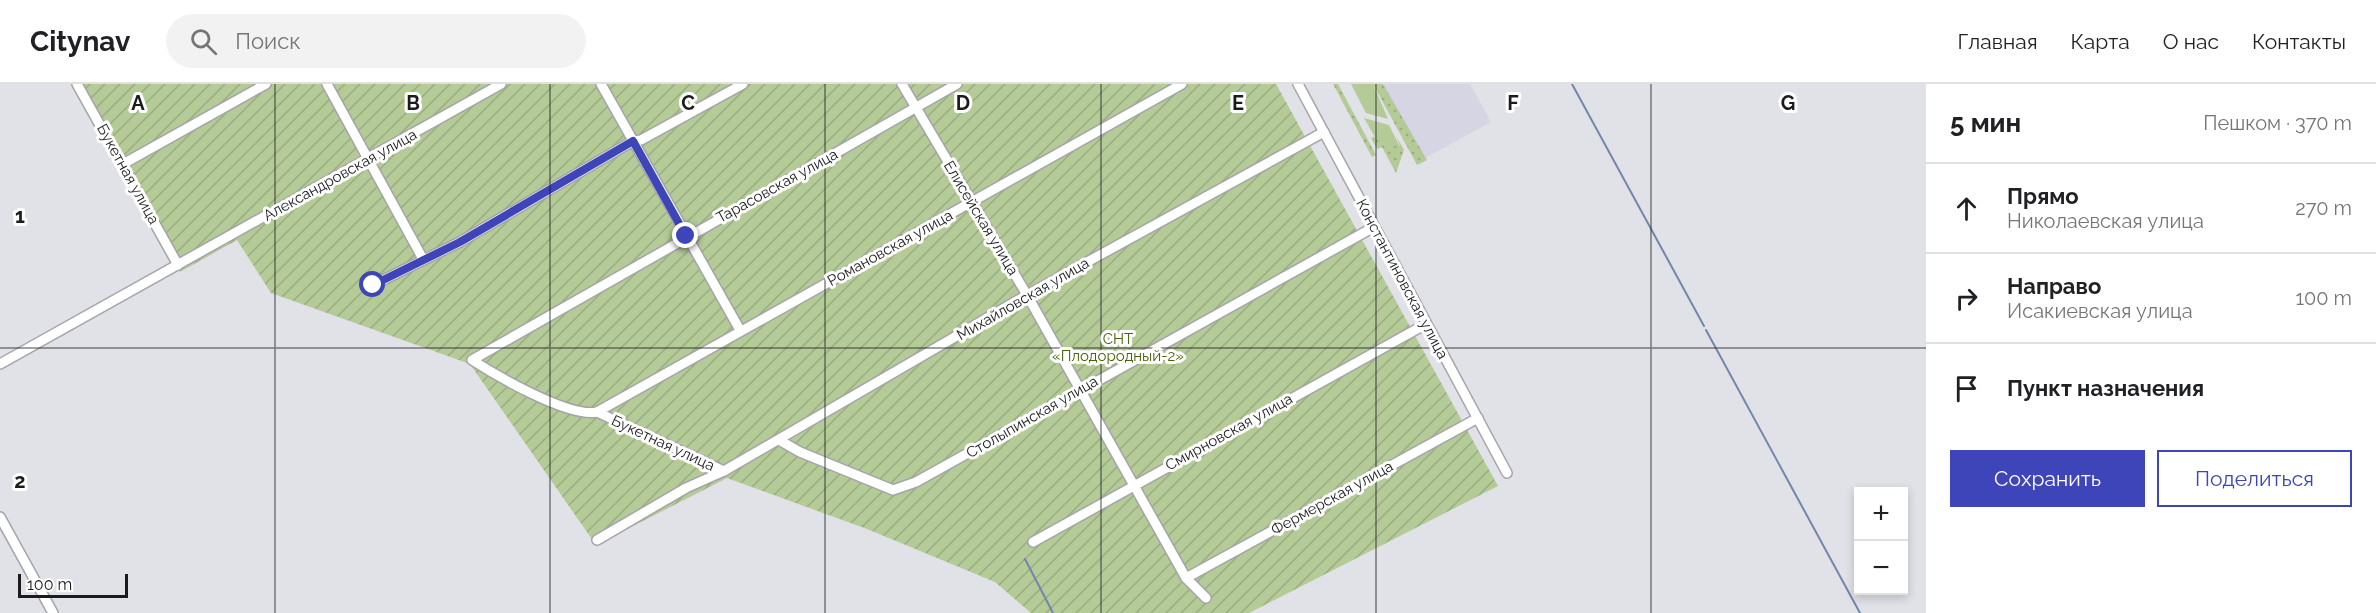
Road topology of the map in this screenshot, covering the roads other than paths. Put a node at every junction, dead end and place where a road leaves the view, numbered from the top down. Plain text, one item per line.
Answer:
1 (77, 84) edge
2 (266, 84) edge
3 (327, 84) edge
4 (501, 84) edge
5 (601, 84) edge
6 (743, 84) edge
7 (902, 84) edge
8 (957, 84) edge
9 (1182, 84) edge
10 (1298, 84) edge
11 (915, 108) junction
12 (1324, 132) junction
13 (633, 141) junction
14 (369, 160) junction
15 (123, 164) junction
16 (972, 203) junction
17 (1374, 227) junction
18 (686, 236) junction
19 (423, 259) junction
20 (178, 265) junction
21 (373, 285) dead end
22 (1027, 295) junction
23 (1426, 324) junction
24 (740, 330) junction
25 (472, 360) joint
26 (0, 364) edge
27 (1080, 390) junction
28 (597, 411) junction
29 (1478, 418) junction
30 (778, 440) junction
31 (724, 471) junction
32 (1507, 473) dead end
33 (1133, 485) junction
34 (0, 517) edge
35 (597, 540) dead end
36 (1033, 542) dead end
37 (1186, 578) junction
38 (1206, 598) dead end
39 (53, 613) edge

1 - 15 street, Букетная улица
2 - 15 street
3 - 14 street
4 - 14 street, Александровская улица
5 - 13 street
6 - 13 street
7 - 11 street, Елисейская улица
8 - 11 street, Тарасовская улица
9 - 16 street, Романовская улица
10 - 12 street, Константиновская улица
11 - 16 street, Елисейская улица
11 - 18 street, Тарасовская улица
12 - 17 street, Константиновская улица
12 - 22 street, Михайловская улица
13 - 18 street
13 - 19 street
14 - 19 street
14 - 20 street, Александровская улица
15 - 20 street, Букетная улица
16 - 22 street, Елисейская улица
16 - 24 street, Романовская улица
17 - 23 street, Константиновская улица
17 - 27 street, Столыпинская улица
18 - 24 street
18 - 25 street, Тарасовская улица
19 - 21 street
20 - 26 street, Александровская улица
22 - 27 street, Елисейская улица
22 - 30 street, Михайловская улица
23 - 29 street, Константиновская улица
23 - 33 street, Смирновская улица
24 - 28 street, Романовская улица
25 - 28 street, Букетная улица
27 - 30 street, Столыпинская улица
27 - 33 street, Елисейская улица
28 - 31 street, Букетная улица
29 - 32 street, Константиновская улица
29 - 37 street, Фермерская улица
30 - 31 street, Михайловская улица
31 - 35 street
33 - 36 street, Смирновская улица
33 - 37 street, Елисейская улица
34 - 39 street
37 - 38 street, Елисейская улица

